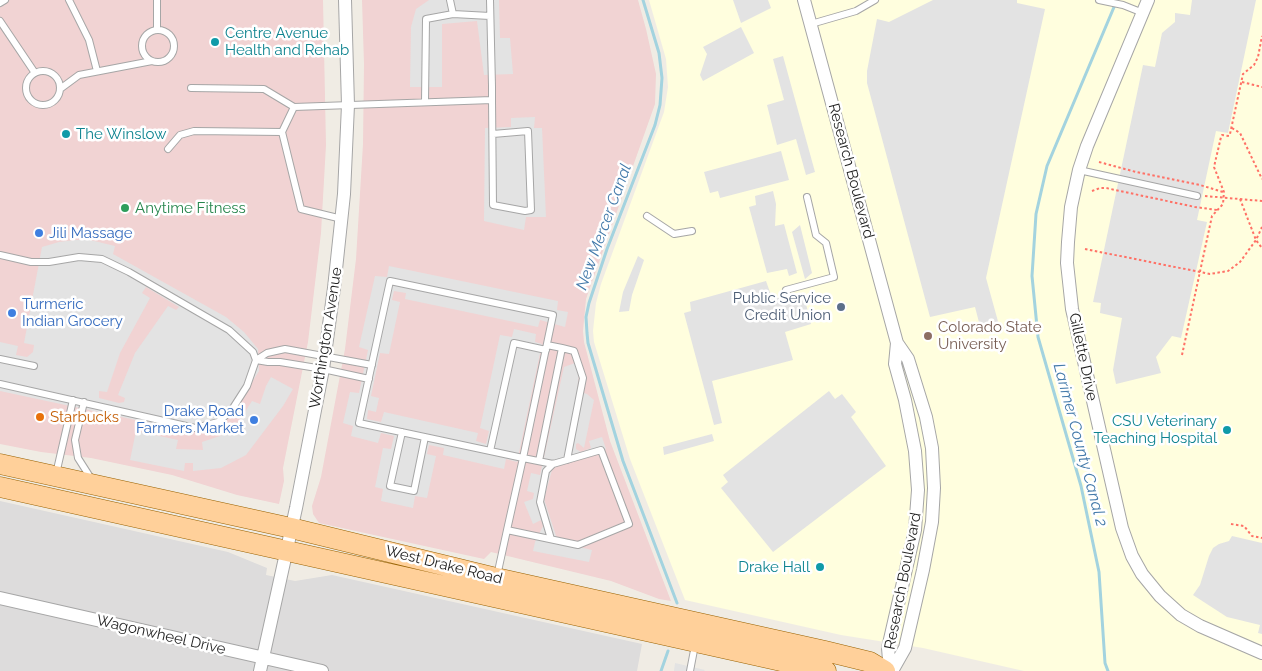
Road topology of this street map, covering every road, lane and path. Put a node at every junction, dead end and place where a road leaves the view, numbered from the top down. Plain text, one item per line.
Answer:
1 (5, 0) edge
2 (70, 0) edge
3 (157, 0) edge
4 (345, 0) edge
5 (450, 0) edge
6 (490, 0) edge
7 (804, 0) edge
8 (875, 0) edge
9 (1148, 0) edge
10 (1101, 1) edge
11 (0, 3) edge
12 (1143, 12) junction
13 (453, 14) junction
14 (490, 16) junction
15 (0, 21) edge
16 (811, 24) junction
17 (157, 30) junction
18 (1262, 36) edge
19 (152, 61) junction
20 (97, 71) junction
21 (36, 73) junction
22 (1242, 82) junction
23 (1262, 86) edge
24 (191, 88) dead end
25 (60, 89) junction
26 (492, 100) junction
27 (426, 102) junction
28 (348, 104) junction
29 (294, 107) junction
30 (1232, 128) junction
31 (282, 132) junction
32 (493, 134) junction
33 (168, 149) dead end
34 (1099, 162) dead end
35 (1079, 170) junction
36 (1262, 179) edge
37 (1092, 190) dead end
38 (1224, 192) junction
39 (1197, 196) joint
40 (807, 197) dead end
41 (1224, 197) junction
42 (1240, 199) junction
43 (1262, 201) edge
44 (1218, 210) junction
45 (647, 216) dead end
46 (342, 219) junction
47 (1262, 227) edge
48 (692, 231) dead end
49 (1256, 240) junction
50 (1085, 248) dead end
51 (1262, 248) edge
52 (0, 255) edge
53 (1200, 273) junction
54 (786, 290) dead end
55 (546, 347) junction
56 (562, 348) junction
57 (325, 355) junction
58 (1182, 355) dead end
59 (0, 359) edge
60 (256, 360) junction
61 (372, 365) junction
62 (34, 366) dead end
63 (323, 369) junction
64 (369, 379) junction
65 (0, 384) edge
66 (73, 400) junction
67 (84, 402) junction
68 (402, 432) junction
69 (425, 437) junction
70 (490, 451) junction
71 (523, 458) junction
72 (567, 460) junction
73 (539, 461) junction
74 (0, 464) edge
75 (553, 464) junction
76 (55, 476) junction
77 (95, 486) junction
78 (0, 487) edge
79 (1231, 524) dead end
80 (291, 528) junction
81 (507, 530) junction
82 (1262, 538) edge
83 (552, 539) junction
84 (286, 551) junction
85 (496, 578) junction
86 (0, 598) edge
87 (736, 631) junction
88 (696, 642) junction
89 (1262, 653) edge
90 (263, 658) junction
91 (797, 668) edge
92 (260, 671) edge
93 (322, 671) edge
94 (690, 671) edge
95 (826, 671) edge
96 (885, 671) edge
97 (891, 671) edge

1 - 11 lane
2 - 20 lane
3 - 17 lane
4 - 28 street, Worthington Avenue
5 - 13 lane
6 - 14 lane
7 - 16 street, Research Boulevard
8 - 16 lane
9 - 12 street, Gillette Drive
10 - 12 lane
12 - 35 street, Gillette Drive
13 - 14 lane
13 - 27 lane
14 - 26 lane
15 - 21 lane
16 - 97 street, Research Boulevard
17 - 19 lane
17 - 19 lane
18 - 22 path
19 - 20 lane
20 - 25 lane
21 - 25 lane
21 - 25 lane
22 - 23 path
22 - 30 path
24 - 29 lane
26 - 27 lane
26 - 32 lane
27 - 28 lane
28 - 29 lane
28 - 46 street, Worthington Avenue
29 - 31 lane
30 - 36 path
30 - 38 path
31 - 33 lane
31 - 46 lane
32 - 32 lane
34 - 38 path
35 - 39 lane
35 - 89 street, Gillette Drive
37 - 44 path
38 - 41 path
39 - 41 path
40 - 54 lane
41 - 42 path
41 - 44 path
42 - 43 path
42 - 49 path
44 - 53 path
45 - 48 lane
46 - 57 street, Worthington Avenue
47 - 49 path
49 - 51 path
49 - 53 path
50 - 53 path
52 - 60 lane
53 - 58 path
55 - 56 lane
55 - 61 lane
55 - 70 lane
55 - 71 lane
56 - 72 lane
56 - 73 lane
57 - 60 lane
57 - 61 lane
57 - 63 street, Worthington Avenue
59 - 62 lane
60 - 63 lane
60 - 67 lane
61 - 64 lane
63 - 64 lane
63 - 80 street, Worthington Avenue
64 - 68 lane
65 - 66 lane
66 - 67 lane
66 - 76 lane
67 - 77 lane
68 - 69 lane
68 - 69 lane
69 - 70 lane
70 - 71 lane
71 - 73 lane
71 - 81 lane
72 - 75 lane
72 - 83 lane
73 - 75 lane
74 - 76 main road, West Drake Road
75 - 83 lane
76 - 77 main road, West Drake Road
77 - 80 main road, West Drake Road
78 - 84 main road, West Drake Road
79 - 82 path
80 - 84 street, Worthington Avenue
80 - 85 main road, West Drake Road
81 - 83 lane
81 - 85 lane
84 - 88 main road, West Drake Road
84 - 90 street, Worthington Avenue
85 - 87 main road, West Drake Road
86 - 90 street, Wagonwheel Drive
87 - 88 main road
87 - 96 main road, West Drake Road
88 - 91 main road, West Drake Road
88 - 94 lane
90 - 92 street, Worthington Avenue
90 - 93 street, Wagonwheel Drive
91 - 95 main road, West Drake Road

